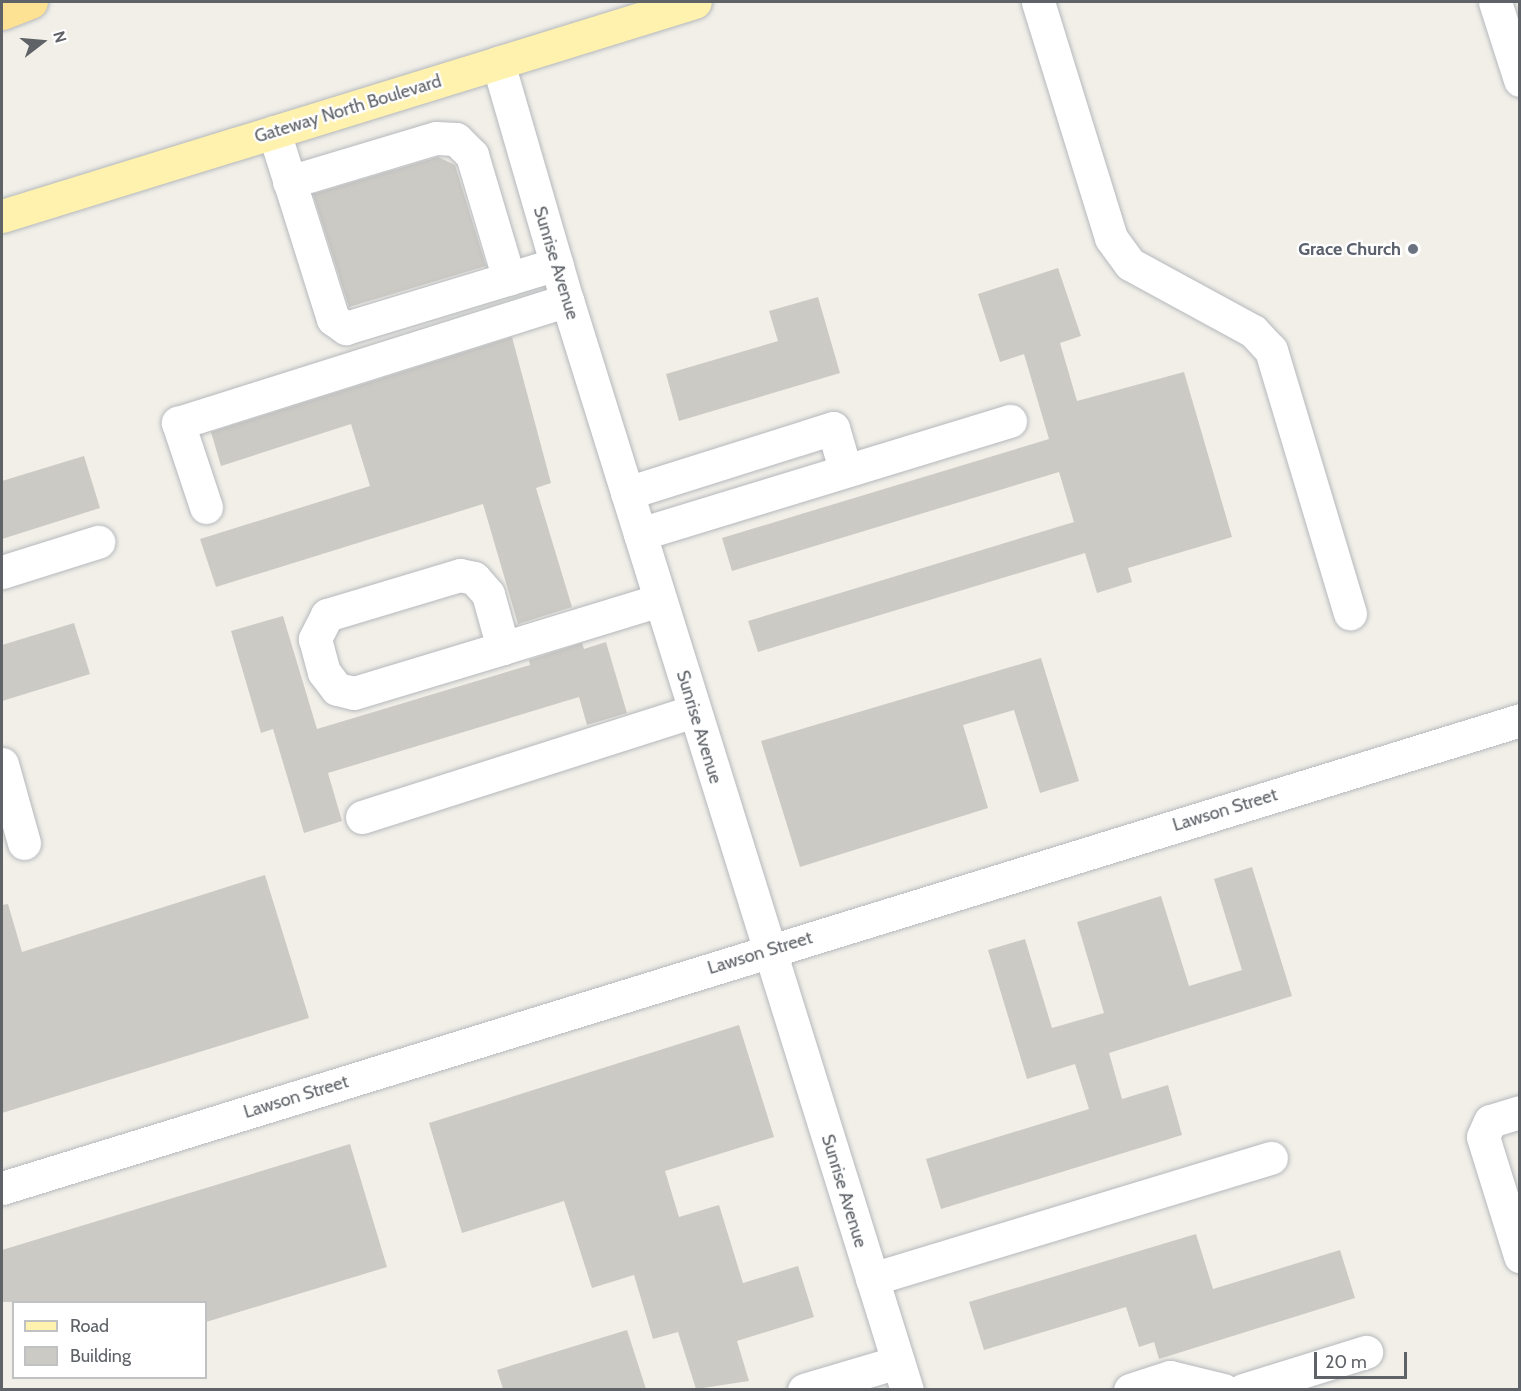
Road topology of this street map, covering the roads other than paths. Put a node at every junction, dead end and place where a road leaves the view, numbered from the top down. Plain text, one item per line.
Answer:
1 (31, 2) edge
2 (695, 2) edge
3 (1038, 2) edge
4 (1500, 3) edge
5 (2, 13) edge
6 (498, 63) junction
7 (1520, 80) edge
8 (274, 132) junction
9 (289, 182) junction
10 (2, 216) edge
11 (556, 264) junction
12 (509, 279) junction
13 (567, 300) junction
14 (1011, 421) dead end
15 (845, 469) junction
16 (627, 493) junction
17 (206, 507) dead end
18 (640, 534) junction
19 (98, 542) dead end
20 (2, 572) edge
21 (660, 600) junction
22 (1350, 613) dead end
23 (503, 648) junction
24 (694, 711) junction
25 (1520, 720) edge
26 (2, 764) edge
27 (362, 817) dead end
28 (24, 843) dead end
29 (769, 951) junction
30 (1520, 1112) edge
31 (1271, 1158) dead end
32 (2, 1188) edge
33 (1520, 1256) edge
34 (872, 1279) junction
35 (1366, 1352) dead end
36 (902, 1376) edge
37 (804, 1389) edge
38 (1130, 1389) edge
39 (1223, 1389) edge
40 (1243, 1389) edge

1 - 5 highway
2 - 6 main road, Gateway North Boulevard
3 - 22 street
4 - 7 street
6 - 8 main road, Gateway North Boulevard
6 - 11 street, Sunrise Avenue
8 - 9 street
8 - 10 main road, Gateway North Boulevard
9 - 12 street
9 - 12 street
11 - 12 street
11 - 13 street, Sunrise Avenue
13 - 16 street, Sunrise Avenue
13 - 17 street
14 - 15 street
15 - 16 street
15 - 18 street
16 - 18 street, Sunrise Avenue
18 - 21 street, Sunrise Avenue
19 - 20 street
21 - 23 street
21 - 24 street, Sunrise Avenue
23 - 23 street
24 - 27 street
24 - 29 street, Sunrise Avenue
25 - 29 street, Lawson Street
26 - 28 street
29 - 32 street, Lawson Street
29 - 34 street, Sunrise Avenue
30 - 33 street
31 - 34 street
34 - 36 street, Sunrise Avenue
35 - 40 street
36 - 37 street
38 - 39 street

